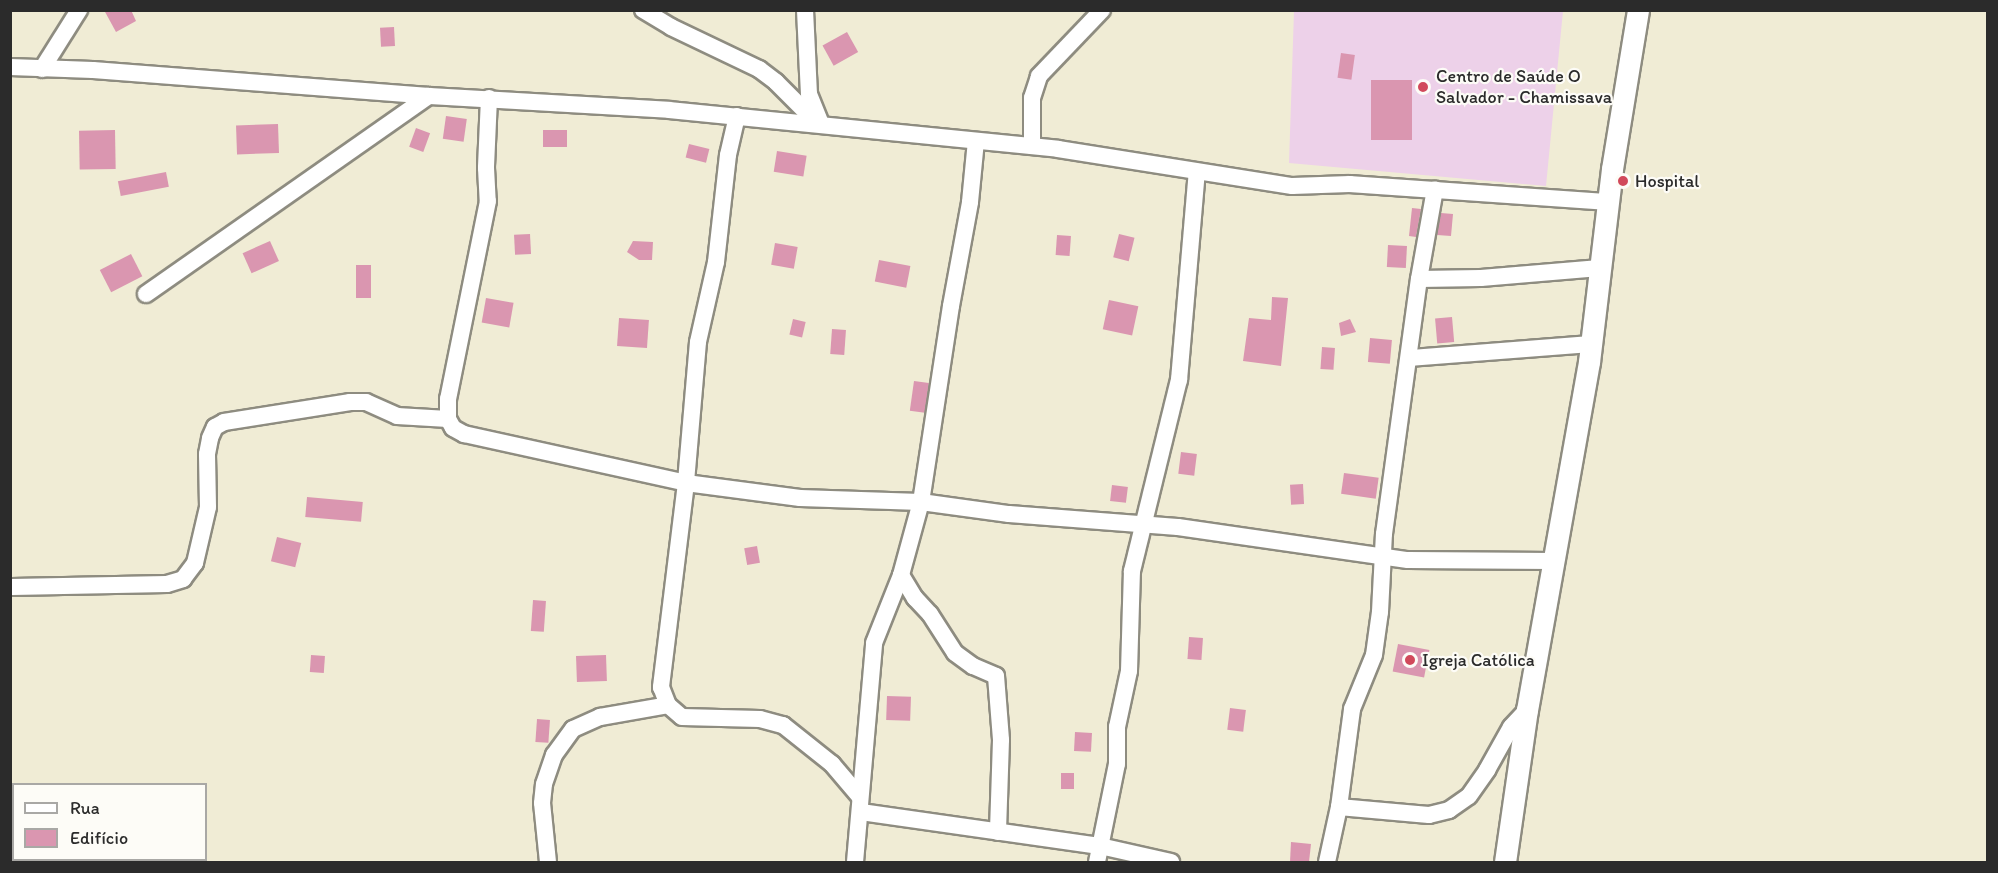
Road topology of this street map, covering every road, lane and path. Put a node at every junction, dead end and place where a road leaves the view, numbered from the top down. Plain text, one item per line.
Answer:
1 (79, 10) edge
2 (643, 10) edge
3 (805, 10) edge
4 (1102, 10) edge
5 (1638, 10) edge
6 (10, 67) edge
7 (42, 69) junction
8 (429, 96) junction
9 (489, 98) junction
10 (737, 116) junction
11 (818, 119) junction
12 (976, 141) junction
13 (1032, 146) junction
14 (1197, 172) junction
15 (1435, 189) junction
16 (1608, 202) junction
17 (1600, 268) junction
18 (1419, 279) junction
19 (146, 294) dead end
20 (1592, 344) junction
21 (1410, 358) junction
22 (448, 419) junction
23 (686, 483) junction
24 (921, 502) junction
25 (1142, 526) junction
26 (1383, 557) junction
27 (1552, 561) junction
28 (901, 575) junction
29 (12, 587) dead end
30 (668, 705) junction
31 (1527, 710) junction
32 (860, 805) junction
33 (1339, 807) junction
34 (998, 832) junction
35 (1099, 854) edge
36 (548, 862) edge
37 (855, 862) edge
38 (1171, 862) edge
39 (1327, 862) edge
40 (1505, 862) edge

1 - 7 street
2 - 11 street
3 - 11 street
4 - 13 street
5 - 16 street
6 - 7 street
7 - 8 street
8 - 9 street
8 - 19 street
9 - 10 street
9 - 22 street
10 - 11 street
10 - 23 street
11 - 12 street
12 - 13 street
12 - 24 street
13 - 14 street
14 - 15 street
14 - 25 street
15 - 16 street
15 - 18 street
16 - 17 street
17 - 18 street
17 - 20 street
18 - 21 street
20 - 21 street
20 - 27 street
21 - 26 street
22 - 23 street
22 - 29 street
23 - 24 street
23 - 30 street
24 - 25 street
24 - 28 street
25 - 26 street
25 - 35 street
26 - 27 street
26 - 33 street
27 - 31 street
28 - 32 street
28 - 34 street
30 - 32 street
30 - 36 street
31 - 33 street
31 - 40 street
32 - 34 street
32 - 37 street
33 - 39 street
34 - 35 street
35 - 38 street

